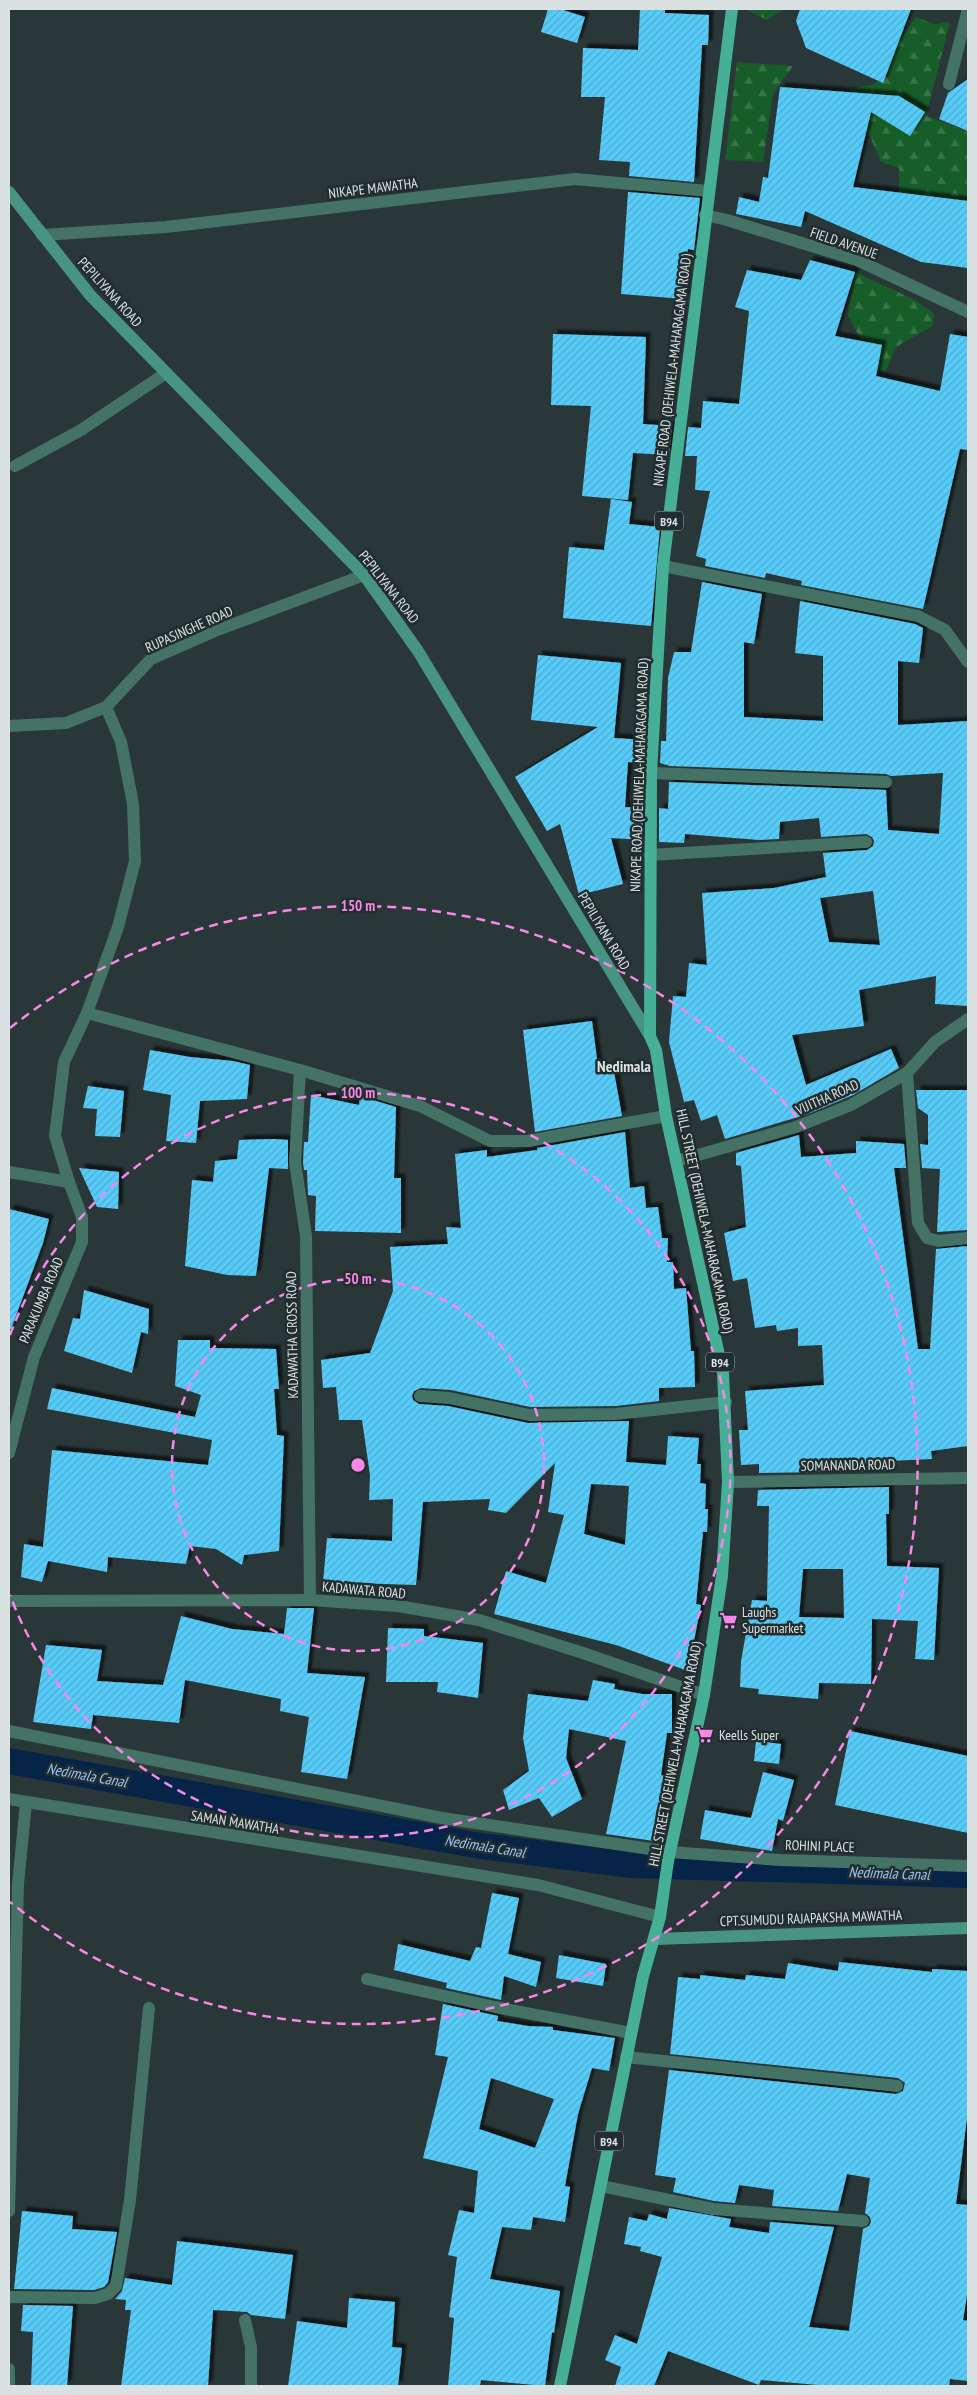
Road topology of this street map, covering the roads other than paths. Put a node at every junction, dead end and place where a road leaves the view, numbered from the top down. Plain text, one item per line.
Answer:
1 (732, 9) edge
2 (968, 9) edge
3 (950, 84) dead end
4 (708, 191) junction
5 (9, 194) edge
6 (705, 215) junction
7 (42, 235) junction
8 (968, 312) edge
9 (166, 373) junction
10 (15, 466) dead end
11 (663, 566) junction
12 (364, 575) junction
13 (968, 662) edge
14 (106, 707) junction
15 (9, 726) edge
16 (651, 772) junction
17 (886, 782) dead end
18 (866, 842) dead end
19 (650, 855) junction
20 (87, 1013) junction
21 (968, 1019) edge
22 (650, 1036) junction
23 (300, 1070) junction
24 (907, 1073) junction
25 (666, 1116) junction
26 (677, 1161) junction
27 (9, 1172) edge
28 (69, 1182) junction
29 (968, 1238) edge
30 (420, 1396) dead end
31 (726, 1402) junction
32 (9, 1453) edge
33 (968, 1478) edge
34 (728, 1482) junction
35 (310, 1600) junction
36 (9, 1601) edge
37 (704, 1695) junction
38 (9, 1731) edge
39 (9, 1800) edge
40 (26, 1802) junction
41 (669, 1856) junction
42 (968, 1866) edge
43 (660, 1917) junction
44 (968, 1928) edge
45 (655, 1938) junction
46 (367, 1979) dead end
47 (149, 2008) dead end
48 (631, 2033) junction
49 (626, 2057) junction
50 (897, 2086) dead end
51 (600, 2186) junction
52 (9, 2211) edge
53 (863, 2221) dead end
54 (9, 2297) edge
55 (245, 2320) dead end
56 (9, 2369) edge
57 (9, 2386) edge
58 (251, 2386) edge
59 (560, 2386) edge

1 - 4 main road, NIKAPE ROAD (DEHIWELA-MAHARAGAMA ROAD) / B94
2 - 3 street
4 - 6 main road, NIKAPE ROAD (DEHIWELA-MAHARAGAMA ROAD) / B94
4 - 7 street, NIKAPE MAWATHA
5 - 7 main road, PEPILIYANA ROAD
6 - 8 street, FIELD AVENUE
6 - 11 main road, NIKAPE ROAD (DEHIWELA-MAHARAGAMA ROAD) / B94
7 - 9 main road, PEPILIYANA ROAD
9 - 10 street
9 - 12 main road, PEPILIYANA ROAD
11 - 13 street
11 - 16 main road, NIKAPE ROAD (DEHIWELA-MAHARAGAMA ROAD) / B94
12 - 14 street, RUPASINGHE ROAD
12 - 22 main road, PEPILIYANA ROAD
14 - 15 street, RUPASINGHE ROAD
14 - 20 street
16 - 17 street
16 - 19 main road, NIKAPE ROAD (DEHIWELA-MAHARAGAMA ROAD) / B94
18 - 19 street
19 - 22 main road, NIKAPE ROAD (DEHIWELA-MAHARAGAMA ROAD) / B94
20 - 23 street
20 - 28 street
21 - 24 street, VIJITHA ROAD
22 - 25 main road, HILL STREET (DEHIWELA-MAHARAGAMA ROAD) / B94
23 - 25 street
23 - 35 street, KADAWATHA CROSS ROAD
24 - 26 street, VIJITHA ROAD
24 - 29 street
25 - 26 main road, HILL STREET (DEHIWELA-MAHARAGAMA ROAD) / B94
26 - 31 main road, HILL STREET (DEHIWELA-MAHARAGAMA ROAD) / B94
27 - 28 street
28 - 32 street, PARAKUMBA ROAD
30 - 31 street
31 - 34 main road, HILL STREET (DEHIWELA-MAHARAGAMA ROAD) / B94
33 - 34 street, SOMANANDA ROAD
34 - 37 main road, HILL STREET (DEHIWELA-MAHARAGAMA ROAD) / B94
35 - 36 street, KADAWATA ROAD
35 - 37 street, KADAWATA ROAD
37 - 41 main road, HILL STREET (DEHIWELA-MAHARAGAMA ROAD) / B94
38 - 41 street, ROHINI PLACE
39 - 40 street, SAMAN MAWATHA
40 - 43 street, SAMAN MAWATHA
40 - 52 street
41 - 42 street, ROHINI PLACE
41 - 43 main road, HILL STREET (DEHIWELA-MAHARAGAMA ROAD) / B94
43 - 45 main road, HILL STREET (DEHIWELA-MAHARAGAMA ROAD) / B94
44 - 45 main road, CPT.SUMUDU RAJAPAKSHA MAWATHA
45 - 48 main road, HILL STREET (DEHIWELA-MAHARAGAMA ROAD) / B94
46 - 48 street
47 - 54 street
48 - 49 main road, HILL STREET (DEHIWELA-MAHARAGAMA ROAD) / B94
49 - 50 street
49 - 51 main road, HILL STREET (DEHIWELA-MAHARAGAMA ROAD) / B94
51 - 53 street
51 - 59 main road, HILL STREET (DEHIWELA-MAHARAGAMA ROAD) / B94
55 - 58 street
56 - 57 street

